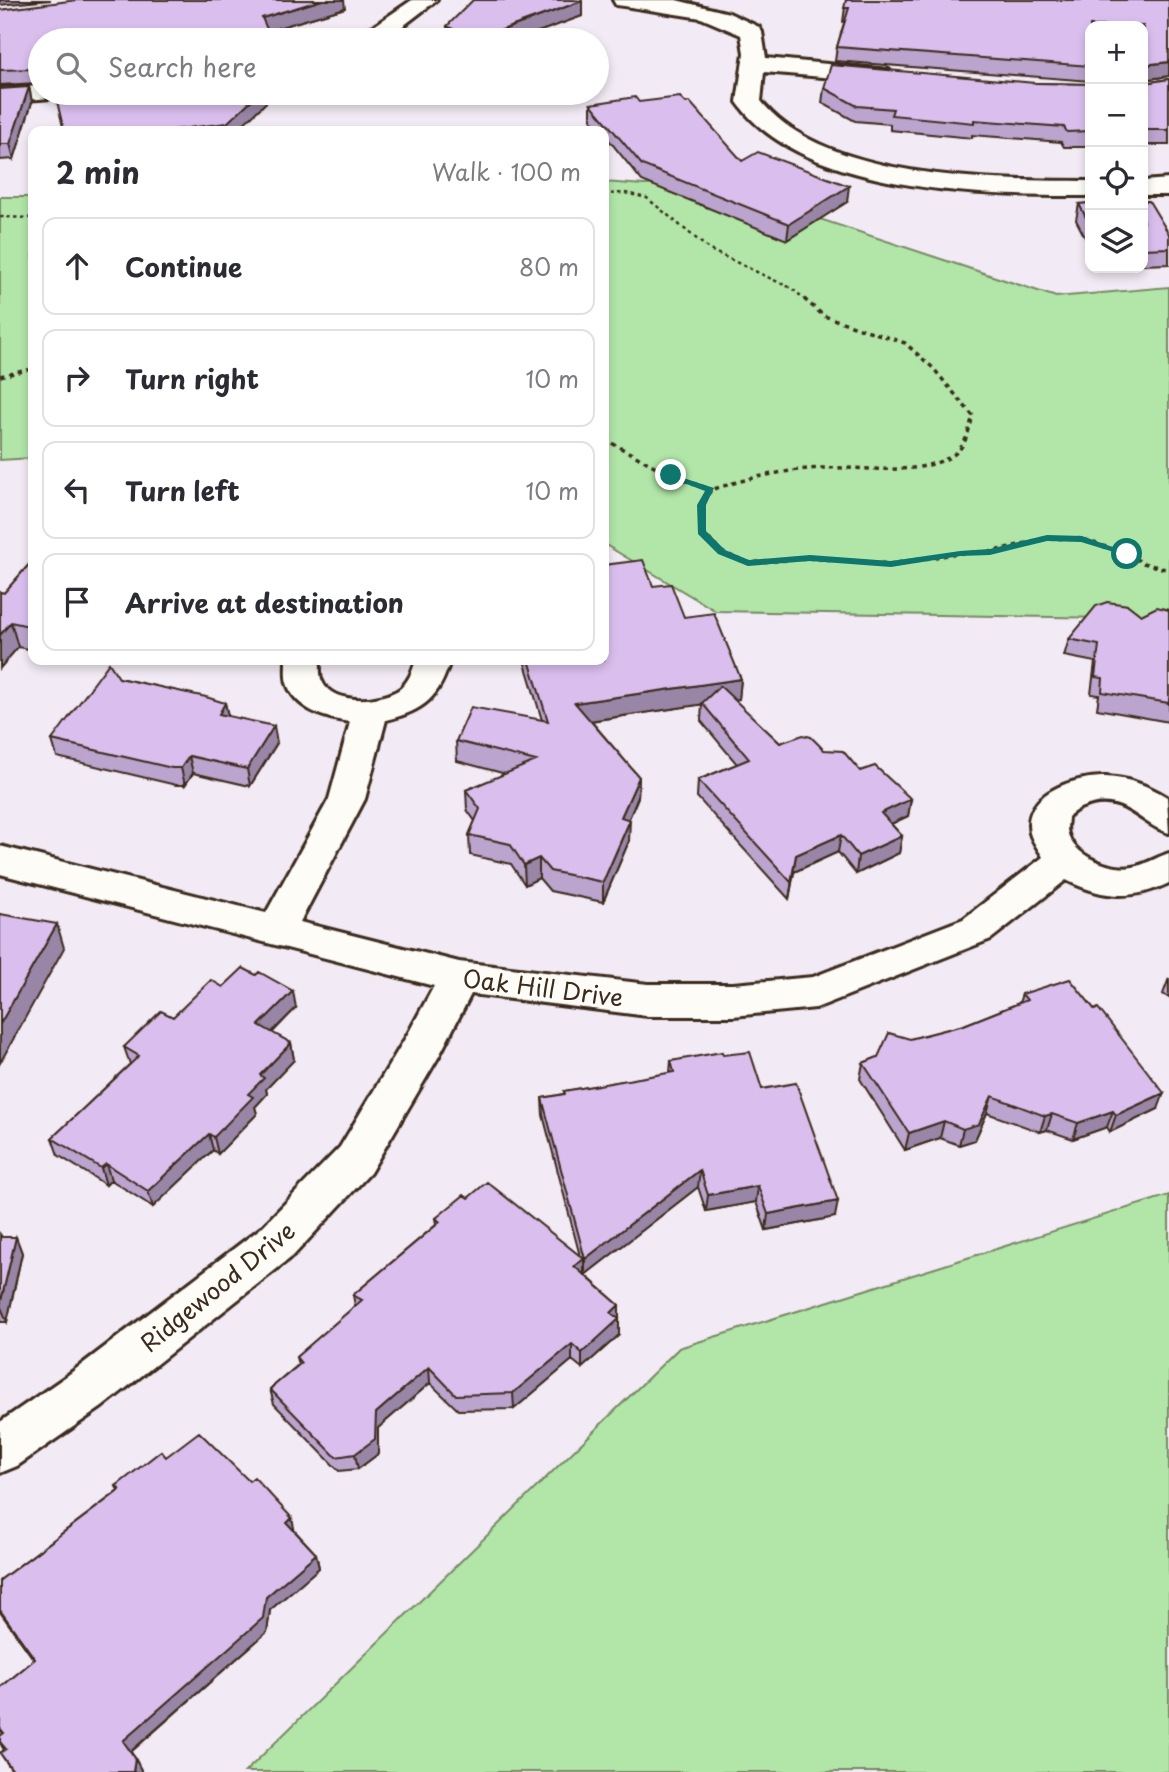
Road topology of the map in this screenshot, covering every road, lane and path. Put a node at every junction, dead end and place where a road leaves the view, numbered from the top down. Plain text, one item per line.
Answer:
1 (426, 0) edge
2 (624, 0) edge
3 (386, 28) edge
4 (754, 64) junction
5 (900, 77) edge
6 (28, 94) edge
7 (0, 95) edge
8 (1169, 187) edge
9 (1148, 188) edge
10 (1085, 189) edge
11 (609, 194) edge
12 (0, 217) edge
13 (28, 218) edge
14 (28, 370) edge
15 (0, 376) edge
16 (609, 442) edge
17 (710, 490) junction
18 (1169, 570) edge
19 (302, 665) edge
20 (433, 665) edge
21 (371, 711) junction
22 (1169, 820) edge
23 (0, 860) edge
24 (1065, 860) junction
25 (1169, 867) edge
26 (277, 929) junction
27 (459, 977) junction
28 (0, 1450) edge

1 - 3 street
2 - 4 street
4 - 5 street
4 - 10 street
6 - 7 street
8 - 9 street
11 - 17 path
12 - 13 path
14 - 15 path
16 - 17 path
17 - 18 path
19 - 21 street
20 - 21 street
21 - 26 street
22 - 24 street
23 - 26 street, Oak Hill Drive
24 - 25 street
24 - 27 street, Oak Hill Drive
26 - 27 street, Oak Hill Drive
27 - 28 street, Ridgewood Drive

